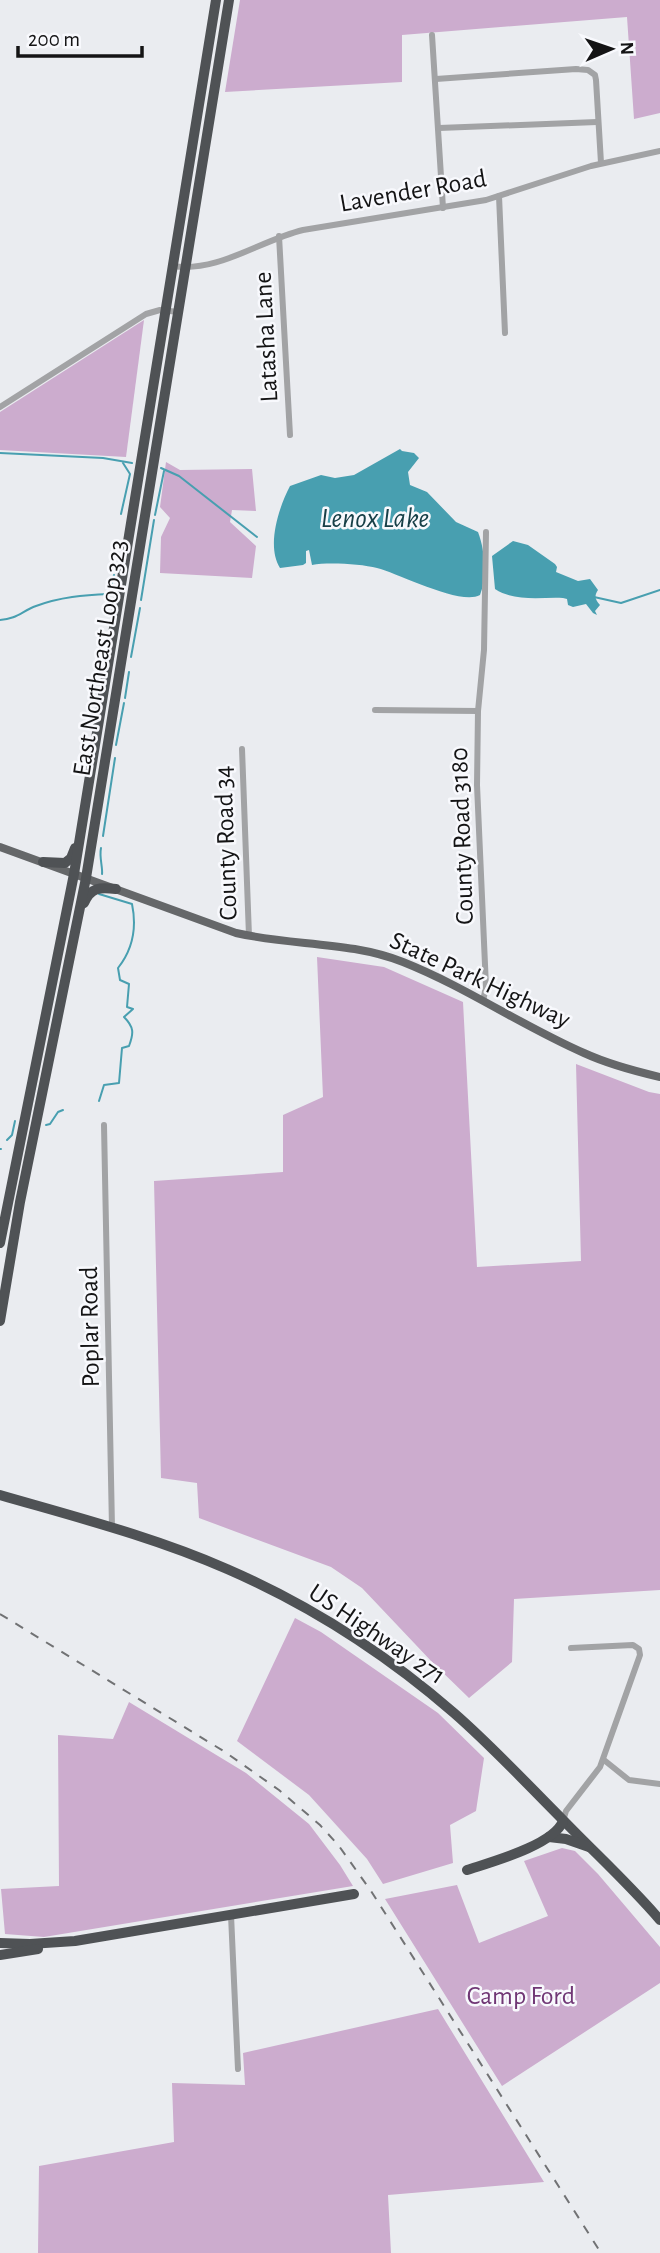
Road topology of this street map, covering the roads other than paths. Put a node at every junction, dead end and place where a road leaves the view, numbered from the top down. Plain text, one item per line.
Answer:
1 (216, 0) edge
2 (229, 0) edge
3 (432, 35) dead end
4 (436, 79) junction
5 (597, 122) junction
6 (439, 128) junction
7 (660, 151) edge
8 (601, 163) junction
9 (499, 196) junction
10 (443, 208) junction
11 (279, 236) junction
12 (173, 266) junction
13 (186, 268) junction
14 (166, 310) junction
15 (179, 312) junction
16 (505, 334) dead end
17 (0, 407) edge
18 (290, 435) dead end
19 (486, 533) dead end
20 (123, 570) junction
21 (136, 572) junction
22 (108, 663) junction
23 (121, 665) junction
24 (376, 710) dead end
25 (478, 711) junction
26 (242, 749) dead end
27 (89, 783) junction
28 (101, 785) junction
29 (80, 835) junction
30 (0, 847) edge
31 (43, 862) junction
32 (74, 874) junction
33 (86, 878) junction
34 (116, 889) junction
35 (80, 909) junction
36 (249, 936) junction
37 (55, 971) junction
38 (68, 974) junction
39 (483, 1001) junction
40 (660, 1077) edge
41 (27, 1105) junction
42 (39, 1108) junction
43 (104, 1125) dead end
44 (8, 1200) junction
45 (20, 1202) junction
46 (0, 1242) edge
47 (12, 1245) junction
48 (0, 1321) edge
49 (0, 1494) edge
50 (112, 1528) junction
51 (571, 1648) dead end
52 (604, 1759) junction
53 (660, 1784) edge
54 (553, 1809) junction
55 (563, 1821) junction
56 (549, 1837) junction
57 (592, 1848) junction
58 (467, 1870) dead end
59 (354, 1894) dead end
60 (231, 1915) junction
61 (660, 1920) edge
62 (75, 1941) junction
63 (0, 1944) edge
64 (0, 1955) edge
65 (237, 2069) dead end

1 - 12 highway, East Northeast Loop 323
2 - 13 highway, East Northeast Loop 323
3 - 4 street
4 - 5 street
4 - 6 street
5 - 6 street
5 - 8 street
6 - 10 street
7 - 8 street, Lavender Road
8 - 9 street, Lavender Road
9 - 10 street, Lavender Road
9 - 16 street
10 - 11 street, Lavender Road
11 - 13 street, Lavender Road
11 - 18 street, Latasha Lane
12 - 13 street, Lavender Road
12 - 14 highway, East Northeast Loop 323
13 - 15 highway, East Northeast Loop 323
14 - 15 street
14 - 17 street
14 - 20 highway, East Northeast Loop 323
15 - 21 highway, East Northeast Loop 323
19 - 25 street, County Road 3180
20 - 21 highway
20 - 22 highway, East Northeast Loop 323
21 - 23 highway, East Northeast Loop 323
22 - 23 highway
22 - 27 highway, East Northeast Loop 323
23 - 28 highway, East Northeast Loop 323
24 - 25 street, County Road 3180
25 - 39 street, County Road 3180
26 - 36 street, County Road 34
27 - 28 highway
27 - 29 highway, East Northeast Loop 323
28 - 33 highway, East Northeast Loop 323
29 - 31 highway
29 - 32 highway, East Northeast Loop 323
30 - 31 main road, State Park Highway
31 - 32 main road, State Park Highway
32 - 33 main road, State Park Highway
32 - 37 highway, East Northeast Loop 323
33 - 34 main road, State Park Highway
33 - 35 highway, East Northeast Loop 323
34 - 35 highway
34 - 36 main road, State Park Highway
35 - 38 highway, East Northeast Loop 323
36 - 39 main road, State Park Highway
37 - 38 highway
37 - 41 highway, East Northeast Loop 323
38 - 42 highway, East Northeast Loop 323
39 - 40 main road, State Park Highway
41 - 42 highway
41 - 44 highway, East Northeast Loop 323
42 - 45 highway, East Northeast Loop 323
43 - 50 street, Poplar Road
44 - 45 highway
44 - 46 highway, East Northeast Loop 323
45 - 47 highway, East Northeast Loop 323
46 - 47 street
47 - 48 highway, East Northeast Loop 323
49 - 50 highway, US Highway 271
50 - 54 highway, US Highway 271
51 - 52 street
52 - 53 street
52 - 55 street
54 - 55 highway, US Highway 271
54 - 56 highway
55 - 56 highway
55 - 57 highway, US Highway 271
56 - 57 highway
56 - 58 highway
57 - 61 highway, US Highway 271
59 - 60 highway
60 - 62 highway
60 - 65 street
62 - 63 highway
62 - 64 highway

